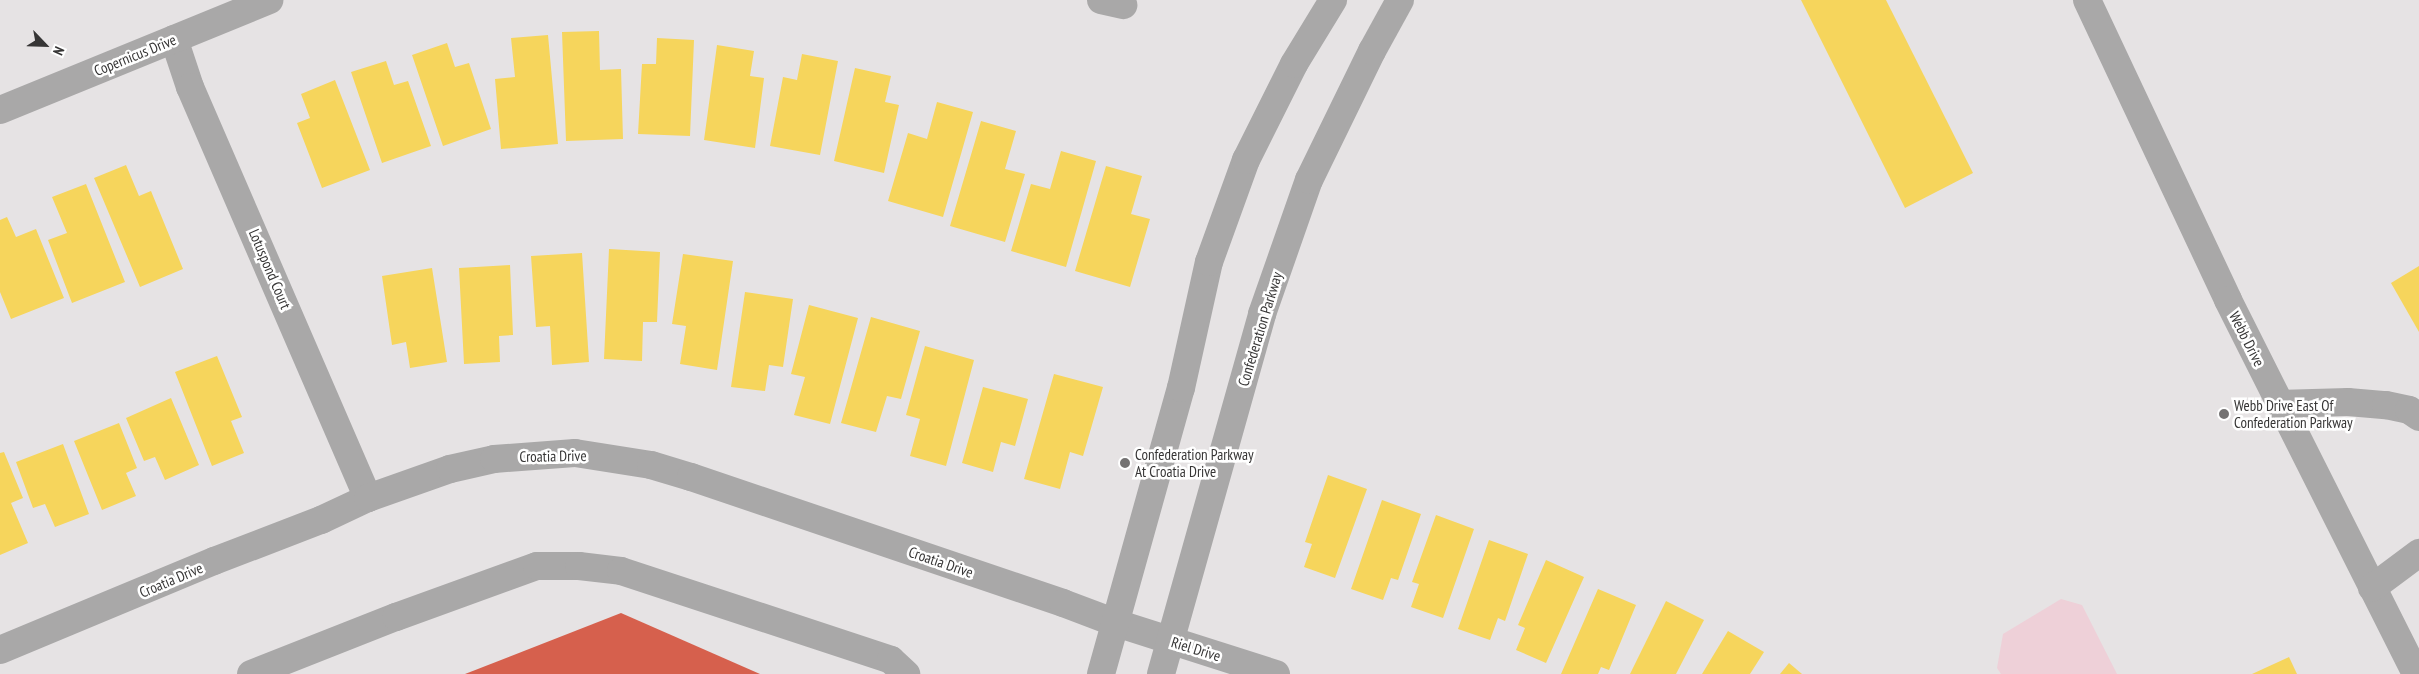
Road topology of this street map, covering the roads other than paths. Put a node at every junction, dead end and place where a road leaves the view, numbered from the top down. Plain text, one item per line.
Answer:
1 (269, 0) edge
2 (1333, 0) edge
3 (1400, 0) edge
4 (2087, 0) edge
5 (174, 39) junction
6 (0, 110) edge
7 (2280, 404) junction
8 (2419, 418) edge
9 (368, 498) junction
10 (2419, 553) edge
11 (2372, 588) junction
12 (1116, 623) junction
13 (1170, 641) junction
14 (0, 650) edge
15 (251, 674) edge
16 (906, 674) edge
17 (1101, 674) edge
18 (1161, 674) edge
19 (1276, 674) edge
20 (2416, 674) edge

1 - 5 street, Copernicus Drive
2 - 12 street
3 - 13 street, Confederation Parkway
4 - 7 street, Webb Drive
5 - 6 street, Copernicus Drive
5 - 9 street, Lotuspond Court
7 - 8 street
7 - 11 street, Webb Drive
9 - 12 street, Croatia Drive
9 - 14 street, Croatia Drive
10 - 11 street
11 - 20 street, Webb Drive
12 - 13 street, Riel Drive
12 - 17 street
13 - 18 street, Confederation Parkway
13 - 19 street, Riel Drive
15 - 16 street

